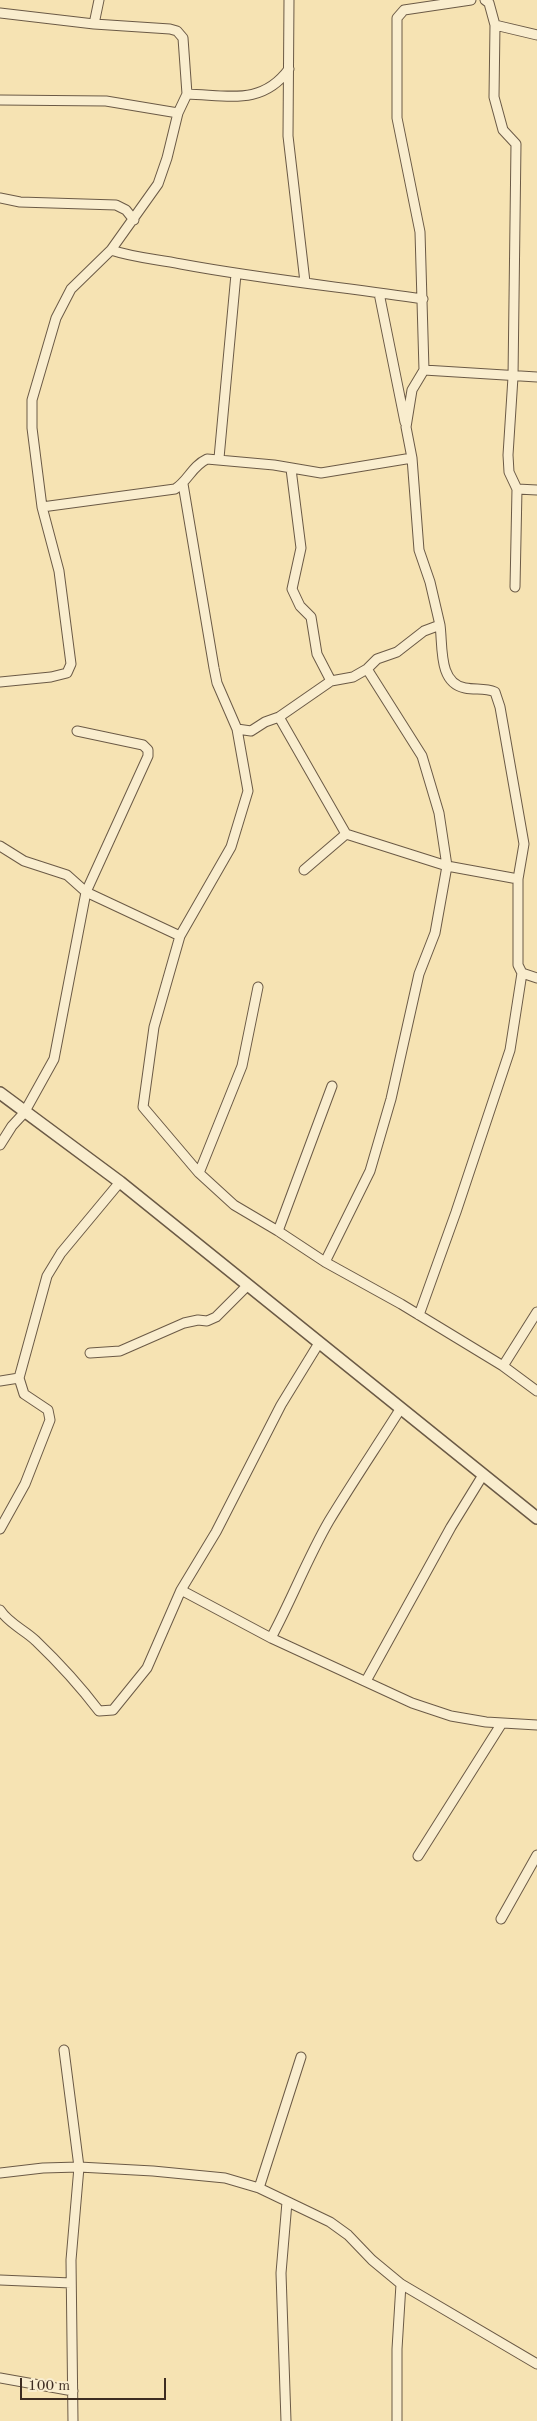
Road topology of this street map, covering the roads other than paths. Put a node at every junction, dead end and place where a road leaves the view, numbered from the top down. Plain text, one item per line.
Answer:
1 (99, 0) edge
2 (289, 0) edge
3 (471, 0) edge
4 (486, 0) edge
5 (0, 13) edge
6 (94, 24) junction
7 (495, 25) junction
8 (537, 35) edge
9 (289, 69) junction
10 (187, 94) junction
11 (0, 100) edge
12 (178, 113) junction
13 (0, 198) edge
14 (134, 220) junction
15 (111, 250) junction
16 (236, 274) junction
17 (305, 282) junction
18 (379, 293) junction
19 (423, 299) junction
20 (424, 370) junction
21 (513, 376) junction
22 (537, 377) edge
23 (406, 427) junction
24 (219, 458) junction
25 (412, 458) junction
26 (291, 469) junction
27 (183, 484) junction
28 (517, 489) junction
29 (537, 490) edge
30 (42, 507) junction
31 (515, 587) dead end
32 (440, 625) junction
33 (367, 669) junction
34 (331, 681) junction
35 (0, 682) edge
36 (279, 717) junction
37 (237, 729) junction
38 (77, 732) dead end
39 (346, 834) junction
40 (0, 846) edge
41 (447, 866) junction
42 (304, 870) dead end
43 (518, 880) junction
44 (86, 892) junction
45 (180, 936) junction
46 (522, 973) junction
47 (537, 978) edge
48 (258, 987) dead end
49 (332, 1086) dead end
50 (0, 1093) edge
51 (24, 1113) junction
52 (0, 1145) edge
53 (199, 1173) junction
54 (120, 1182) junction
55 (278, 1231) junction
56 (325, 1262) junction
57 (247, 1286) junction
58 (537, 1312) edge
59 (419, 1314) junction
60 (319, 1343) junction
61 (90, 1353) dead end
62 (503, 1366) junction
63 (19, 1378) junction
64 (0, 1381) edge
65 (537, 1391) edge
66 (401, 1408) junction
67 (484, 1475) junction
68 (537, 1518) edge
69 (0, 1529) edge
70 (181, 1590) junction
71 (0, 1610) edge
72 (271, 1638) junction
73 (366, 1681) junction
74 (502, 1723) junction
75 (537, 1725) edge
76 (537, 1855) edge
77 (418, 1856) dead end
78 (501, 1919) dead end
79 (64, 2050) dead end
80 (302, 2056) dead end
81 (78, 2167) junction
82 (0, 2174) edge
83 (259, 2188) junction
84 (287, 2202) junction
85 (0, 2280) edge
86 (71, 2283) junction
87 (401, 2284) junction
88 (537, 2364) edge
89 (0, 2378) edge
90 (73, 2391) junction
91 (73, 2421) edge
92 (286, 2421) edge
93 (397, 2421) edge

1 - 6 street
2 - 9 street
3 - 19 street
4 - 7 street
5 - 6 street
6 - 10 street
7 - 8 street
7 - 21 street
9 - 10 street
9 - 17 street
10 - 12 street
11 - 12 street
12 - 14 street
13 - 14 street
14 - 15 street
15 - 16 street
15 - 30 street
16 - 17 street
16 - 24 street
17 - 18 street
18 - 19 street
18 - 23 street
19 - 20 street
20 - 21 street
20 - 23 street
21 - 22 street
21 - 28 street
23 - 25 street
24 - 26 street
24 - 27 street
25 - 26 street
25 - 32 street
26 - 34 street
27 - 30 street
27 - 37 street
28 - 29 street
28 - 31 street
30 - 35 street
32 - 33 street
32 - 43 street
33 - 34 street
33 - 41 street
34 - 36 street
36 - 37 street
36 - 39 street
37 - 45 street
38 - 44 street
39 - 41 street
39 - 42 street
40 - 44 street
41 - 43 street
41 - 56 street
43 - 46 street
44 - 45 street
44 - 51 street
45 - 53 street
46 - 47 street
46 - 59 street
48 - 53 street
49 - 55 street
50 - 51 street
51 - 52 street
51 - 54 street
53 - 55 street
54 - 57 street
54 - 63 street
55 - 56 street
56 - 59 street
57 - 60 street
57 - 61 street
58 - 62 street
59 - 62 street
60 - 66 street
60 - 70 street
62 - 65 street
63 - 64 street
63 - 69 street
66 - 67 street
66 - 72 street
67 - 68 street
67 - 73 street
70 - 71 street
70 - 72 street
72 - 73 street
73 - 74 street
74 - 75 street
74 - 77 street
76 - 78 street
79 - 81 street
80 - 83 street
81 - 82 street
81 - 83 street
81 - 86 street
83 - 84 street
84 - 87 street
84 - 92 street
85 - 86 street
86 - 90 street
87 - 88 street
87 - 93 street
89 - 90 street
90 - 91 street

